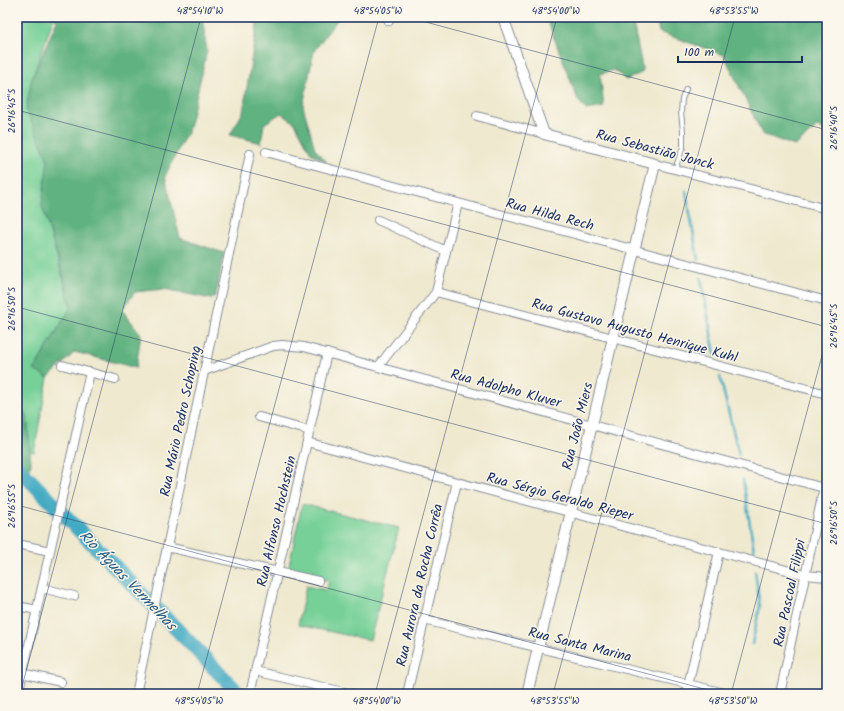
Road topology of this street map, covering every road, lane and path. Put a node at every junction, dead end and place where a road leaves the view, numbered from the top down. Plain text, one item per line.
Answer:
1 (503, 17) edge
2 (686, 89) dead end
3 (477, 116) dead end
4 (544, 134) junction
5 (266, 152) dead end
6 (250, 154) dead end
7 (655, 164) junction
8 (675, 169) junction
9 (458, 203) junction
10 (827, 209) edge
11 (378, 220) dead end
12 (634, 250) junction
13 (446, 251) junction
14 (436, 292) junction
15 (827, 301) edge
16 (613, 338) junction
17 (327, 353) junction
18 (62, 365) dead end
19 (378, 367) junction
20 (204, 370) junction
21 (90, 372) junction
22 (115, 379) dead end
23 (827, 394) edge
24 (259, 417) dead end
25 (592, 425) junction
26 (310, 431) junction
27 (307, 442) junction
28 (827, 473) edge
29 (457, 482) junction
30 (824, 488) junction
31 (571, 513) junction
32 (17, 544) edge
33 (167, 547) junction
34 (50, 551) junction
35 (719, 552) junction
36 (278, 572) junction
37 (806, 575) junction
38 (827, 577) edge
39 (318, 581) dead end
40 (42, 588) junction
41 (74, 596) dead end
42 (17, 606) edge
43 (37, 610) junction
44 (424, 620) junction
45 (538, 647) junction
46 (255, 670) junction
47 (20, 673) edge
48 (61, 682) dead end
49 (689, 684) junction
50 (18, 694) edge
51 (136, 694) edge
52 (250, 694) edge
53 (352, 694) edge
54 (407, 694) edge
55 (527, 694) edge
56 (686, 694) edge
57 (729, 694) edge
58 (780, 694) edge

1 - 4 street
2 - 8 lane
3 - 4 street, Rua Sebastião Jonck
4 - 7 street, Rua Sebastião Jonck
5 - 9 street, Rua Hilda Rech
6 - 20 street, Rua Mário Pedro Schoping
7 - 8 street, Rua Sebastião Jonck
7 - 12 street, Rua João Miers
8 - 10 street, Rua Sebastião Jonck
9 - 12 street, Rua Hilda Rech
9 - 13 street
11 - 13 street
12 - 15 street, Rua Hilda Rech
12 - 16 street, Rua João Miers
13 - 14 street
14 - 16 street, Rua Gustavo Augusto Henrique Kuhl
14 - 19 street
16 - 23 street, Rua Gustavo Augusto Henrique Kuhl
16 - 25 street, Rua João Miers
17 - 19 street, Rua Adolpho Kluver
17 - 20 street, Rua Adolpho Kluver
17 - 26 street, Rua Alfonso Hochstein
18 - 21 street
19 - 25 street, Rua Adolpho Kluver
20 - 33 street, Rua Mário Pedro Schoping
21 - 22 street
21 - 34 street
24 - 26 street
25 - 30 street, Rua Adolpho Kluver
25 - 31 street, Rua João Miers
26 - 27 street, Rua Alfonso Hochstein
27 - 29 street, Rua Sérgio Geraldo Rieper
27 - 36 street, Rua Alfonso Hochstein
28 - 30 street, Rua Pascoal Filippi
29 - 31 street, Rua Sérgio Geraldo Rieper
29 - 44 street, Rua Aurora da Rocha Corrêa
30 - 37 street, Rua Pascoal Filippi
31 - 35 street, Rua Sérgio Geraldo Rieper
31 - 45 street, Rua João Miers
32 - 34 street
33 - 36 street
33 - 51 street, Rua Mário Pedro Schoping
34 - 40 street
35 - 37 street, Rua Sérgio Geraldo Rieper
35 - 49 street
36 - 39 street
36 - 46 street, Rua Alfonso Hochstein
37 - 38 street, Rua Sérgio Geraldo Rieper
37 - 58 street, Rua Pascoal Filippi
40 - 41 street
40 - 43 street
42 - 43 street
43 - 47 street
44 - 45 street, Rua Santa Marina
44 - 54 street, Rua Aurora da Rocha Corrêa
45 - 49 street, Rua Santa Marina
45 - 55 street, Rua João Miers
46 - 52 street, Rua Alfonso Hochstein
46 - 53 street
47 - 48 street
47 - 50 street
49 - 56 street
49 - 57 street, Rua Santa Marina

